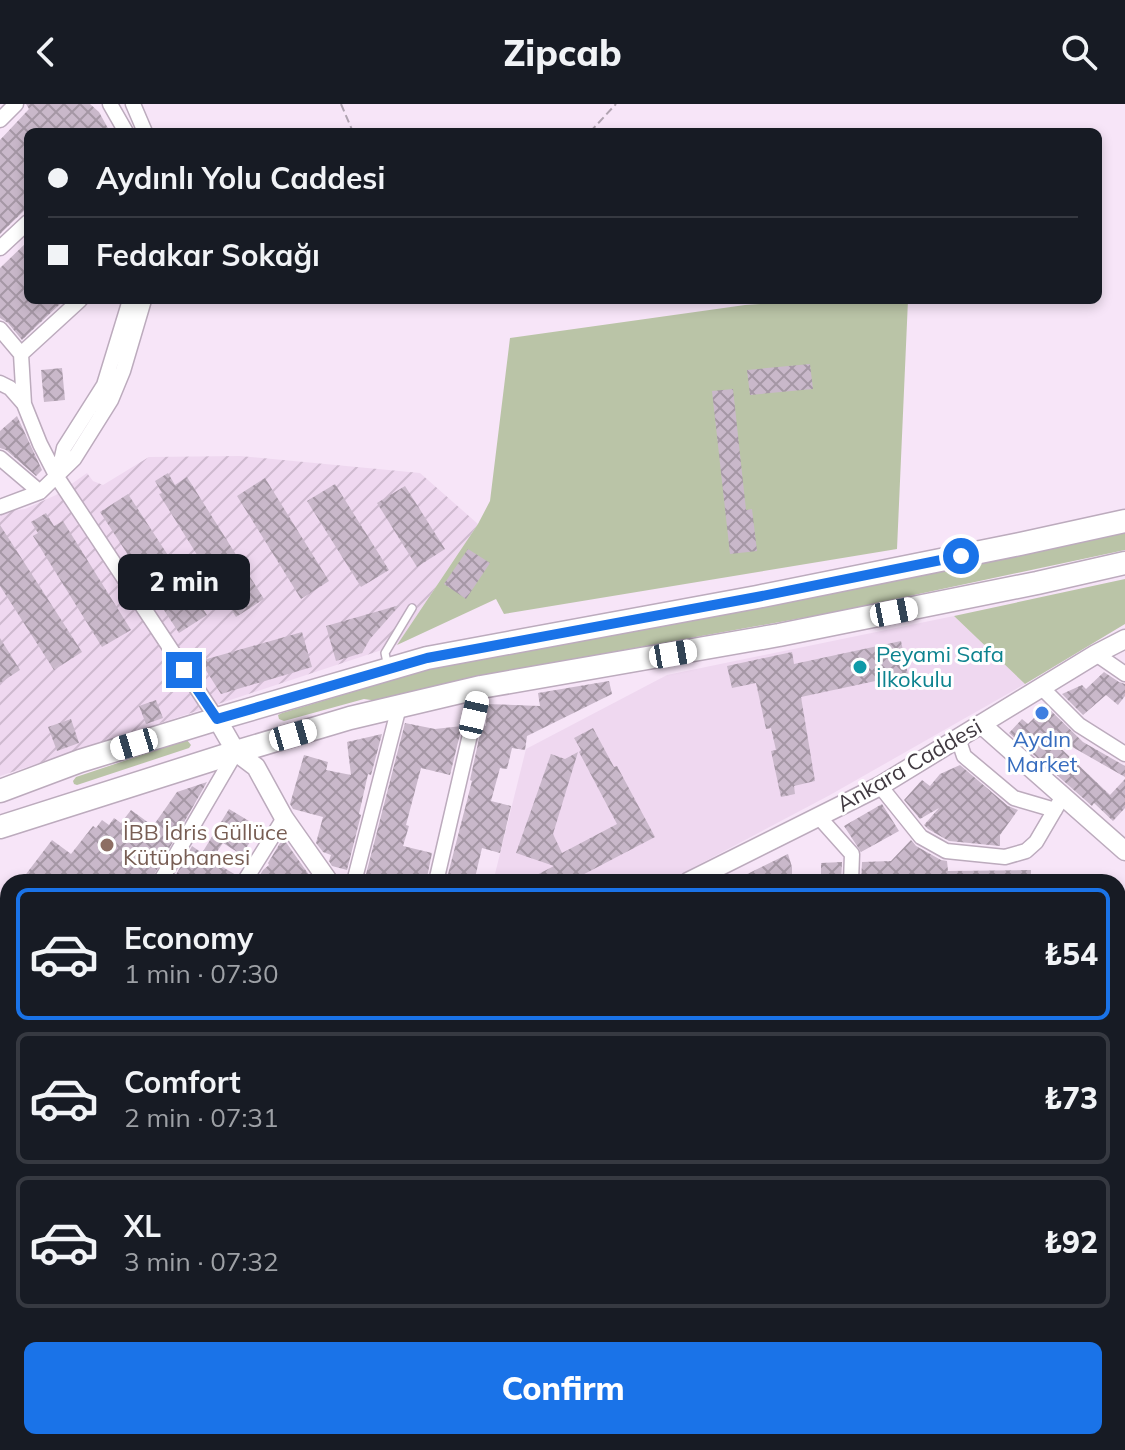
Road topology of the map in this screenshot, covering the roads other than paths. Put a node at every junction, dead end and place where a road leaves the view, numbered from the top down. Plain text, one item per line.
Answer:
1 (16, 104) edge
2 (110, 104) edge
3 (133, 104) edge
4 (0, 120) edge
5 (124, 128) edge
6 (143, 128) edge
7 (24, 226) edge
8 (0, 248) edge
9 (76, 304) edge
10 (129, 304) edge
11 (143, 304) edge
12 (0, 329) edge
13 (21, 354) junction
14 (0, 383) edge
15 (24, 404) junction
16 (0, 458) edge
17 (57, 477) junction
18 (40, 492) junction
19 (0, 507) edge
20 (1125, 521) edge
21 (1125, 563) edge
22 (412, 608) dead end
23 (1125, 639) edge
24 (1096, 654) junction
25 (389, 669) junction
26 (1125, 674) edge
27 (481, 687) junction
28 (1041, 687) junction
29 (399, 707) junction
30 (217, 719) junction
31 (981, 724) junction
32 (958, 738) junction
33 (236, 752) junction
34 (1125, 754) edge
35 (68, 765) junction
36 (23, 782) junction
37 (880, 786) junction
38 (0, 791) edge
39 (85, 799) junction
40 (1059, 803) junction
41 (30, 816) junction
42 (818, 816) junction
43 (284, 818) junction
44 (0, 827) edge
45 (1125, 851) edge
46 (165, 874) edge
47 (249, 874) edge
48 (323, 874) edge
49 (356, 874) edge
50 (438, 874) edge
51 (704, 874) edge
52 (851, 874) edge

1 - 4 street
2 - 5 street
3 - 6 street
7 - 8 street
9 - 13 street
10 - 17 street
11 - 17 street
12 - 13 street
13 - 15 street
14 - 15 street
15 - 17 street
16 - 18 street
17 - 18 street
17 - 30 street
18 - 19 street
20 - 25 main road
21 - 27 main road
22 - 25 lane
23 - 24 street, Ankara Caddesi
24 - 26 street
24 - 28 street, Ankara Caddesi
25 - 30 main road
27 - 29 main road
27 - 50 street
28 - 31 street, Ankara Caddesi
28 - 34 street
29 - 33 main road
29 - 49 street
30 - 33 street
30 - 35 main road
31 - 32 street, Ankara Caddesi
31 - 40 street
32 - 37 street, Ankara Caddesi
32 - 40 street
33 - 39 main road
33 - 43 street
33 - 46 street
35 - 36 main road
35 - 39 main road
36 - 38 main road
36 - 41 main road
37 - 40 street
37 - 42 street, Ankara Caddesi
39 - 41 main road
40 - 45 street
41 - 44 main road
42 - 51 street, Ankara Caddesi
42 - 52 street
43 - 47 street
43 - 48 street

